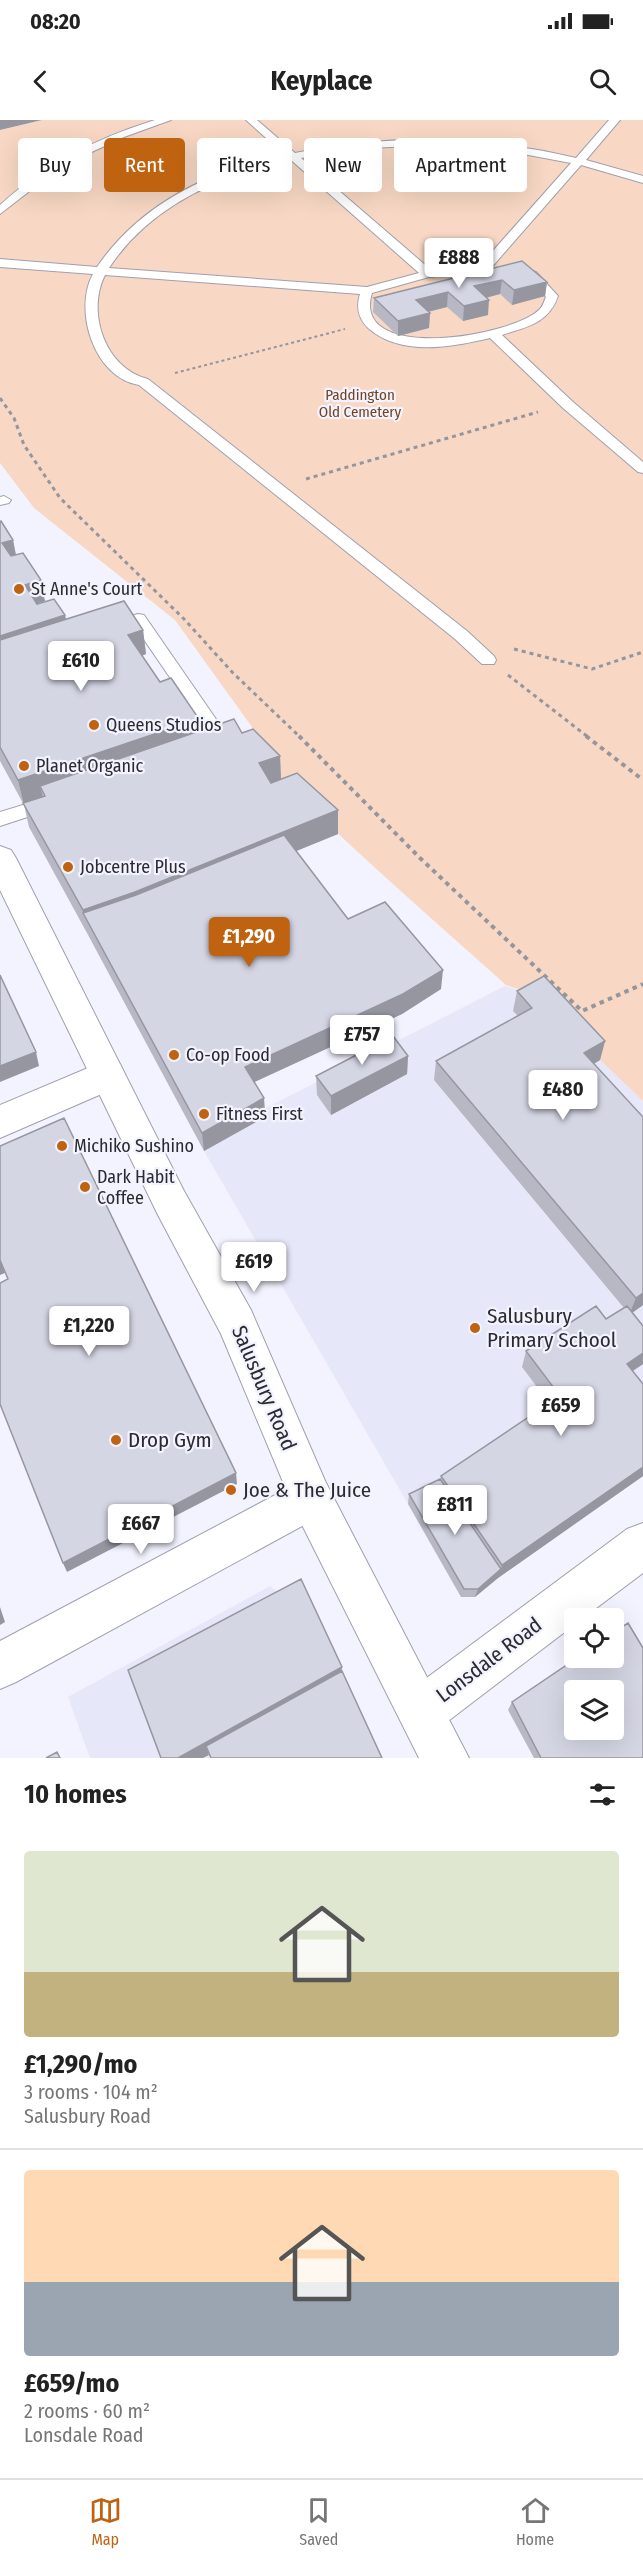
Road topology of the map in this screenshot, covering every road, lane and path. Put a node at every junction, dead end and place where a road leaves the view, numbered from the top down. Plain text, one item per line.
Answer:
1 (166, 120) edge
2 (251, 120) edge
3 (615, 120) edge
4 (272, 138) edge
5 (292, 156) joint
6 (578, 159) junction
7 (643, 180) edge
8 (197, 188) edge
9 (0, 211) edge
10 (0, 263) edge
11 (498, 267) junction
12 (102, 271) junction
13 (428, 274) junction
14 (367, 291) junction
15 (369, 323) junction
16 (492, 333) junction
17 (143, 382) junction
18 (0, 398) edge
19 (568, 405) junction
20 (643, 469) edge
21 (274, 488) junction
22 (96, 632) edge
23 (461, 635) junction
24 (643, 652) edge
25 (488, 660) joint
26 (201, 749) edge
27 (643, 780) edge
28 (62, 798) edge
29 (0, 819) edge
30 (0, 858) edge
31 (643, 984) edge
32 (107, 1075) junction
33 (0, 1122) edge
34 (311, 1498) junction
35 (643, 1545) edge
36 (0, 1666) edge
37 (422, 1711) junction
38 (445, 1758) edge

1 - 9 lane
2 - 4 lane
3 - 6 lane
5 - 6 lane
5 - 13 lane
6 - 7 lane
6 - 11 lane
8 - 12 lane
10 - 12 lane
11 - 13 lane
11 - 16 lane
12 - 14 lane
12 - 17 lane
13 - 14 lane
14 - 15 lane
15 - 16 lane
15 - 17 path
16 - 19 lane
17 - 21 lane
18 - 31 path
19 - 20 lane
19 - 21 path
21 - 23 lane
22 - 26 lane
23 - 24 path
23 - 25 lane
25 - 27 path
28 - 29 lane
30 - 32 street, Salusbury Road
32 - 33 street
32 - 34 street, Salusbury Road
34 - 36 street
34 - 37 street, Salusbury Road
35 - 37 street, Lonsdale Road
37 - 38 street, Salusbury Road

